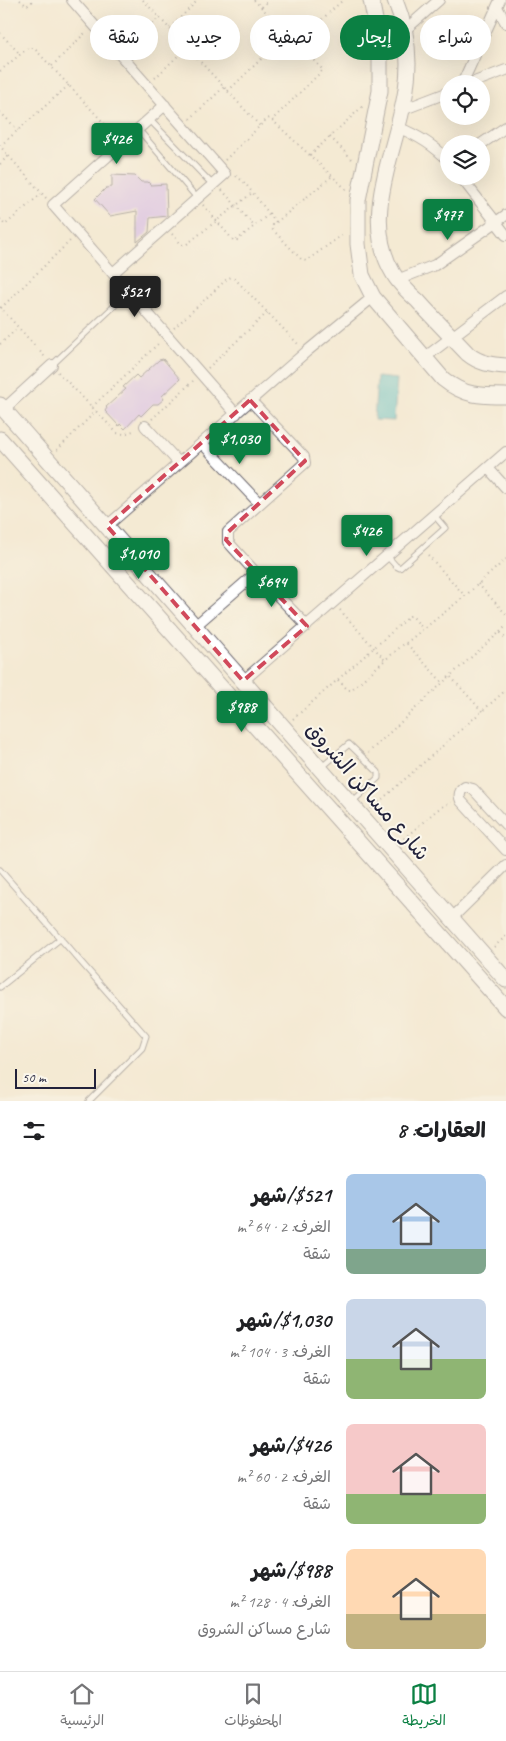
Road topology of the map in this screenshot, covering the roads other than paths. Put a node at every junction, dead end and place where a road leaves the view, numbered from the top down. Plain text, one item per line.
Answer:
1 (72, 0) edge
2 (371, 0) edge
3 (395, 0) edge
4 (439, 0) edge
5 (498, 3) edge
6 (400, 15) edge
7 (506, 21) edge
8 (410, 26) edge
9 (408, 60) edge
10 (506, 70) edge
11 (466, 75) edge
12 (490, 76) edge
13 (440, 95) edge
14 (165, 105) junction
15 (402, 110) junction
16 (149, 120) junction
17 (397, 127) junction
18 (506, 127) edge
19 (138, 129) junction
20 (490, 138) edge
21 (440, 153) edge
22 (214, 184) junction
23 (467, 185) edge
24 (197, 198) junction
25 (506, 215) edge
26 (496, 222) junction
27 (506, 235) edge
28 (113, 273) junction
29 (397, 280) junction
30 (129, 292) junction
31 (506, 296) edge
32 (373, 297) junction
33 (452, 337) junction
34 (424, 358) junction
35 (52, 365) joint
36 (506, 366) edge
37 (506, 396) edge
38 (250, 400) junction
39 (2, 407) edge
40 (236, 414) junction
41 (145, 426) road end
42 (0, 439) edge
43 (202, 443) junction
44 (506, 452) edge
45 (179, 463) junction
46 (488, 468) junction
47 (506, 488) edge
48 (259, 504) junction
49 (434, 514) junction
50 (107, 526) junction
51 (387, 556) junction
52 (135, 558) junction
53 (118, 572) junction
54 (256, 574) junction
55 (152, 578) junction
56 (137, 593) junction
57 (195, 626) junction
58 (307, 626) junction
59 (243, 681) junction
60 (320, 769) junction
61 (351, 803) junction
62 (506, 825) edge
63 (506, 850) edge
64 (506, 865) edge
65 (0, 870) edge
66 (452, 918) junction
67 (61, 938) junction
68 (506, 980) edge
69 (0, 987) edge
70 (506, 1008) edge
71 (88, 1101) edge

1 - 14 street
2 - 32 street
3 - 6 street
4 - 8 street
5 - 7 street
5 - 11 street
9 - 15 street
10 - 12 street
13 - 15 street
14 - 16 street
14 - 22 street
15 - 17 street
16 - 19 street
16 - 22 lane
17 - 21 street
17 - 29 street
18 - 20 street
19 - 24 lane
19 - 28 street
22 - 24 street
23 - 26 street
24 - 28 street
25 - 26 street
26 - 27 street
26 - 29 street
28 - 30 street
29 - 33 street
30 - 35 lane
30 - 40 street
31 - 33 street
32 - 34 street
32 - 38 street
33 - 34 street
33 - 36 street
34 - 37 street
35 - 39 street
38 - 40 street
38 - 48 street
39 - 50 street, شارع مساكن الشروق
40 - 43 street
41 - 45 street
42 - 53 street, شارع مساكن الشروق
43 - 45 street
43 - 48 street
44 - 46 street
45 - 50 street
46 - 47 street
46 - 49 street
48 - 54 street
49 - 51 street
49 - 51 lane
50 - 52 street, شارع مساكن الشروق
51 - 58 street
52 - 53 street
52 - 55 street, شارع مساكن الشروق
53 - 56 street, شارع مساكن الشروق
54 - 57 street
54 - 58 street
55 - 56 street
55 - 57 street, شارع مساكن الشروق
56 - 70 street, شارع مساكن الشروق
57 - 59 street, شارع مساكن الشروق
58 - 59 street
59 - 60 street, شارع مساكن الشروق
60 - 61 street, شارع مساكن الشروق
60 - 61 lane
61 - 66 street, شارع مساكن الشروق
62 - 63 street
64 - 66 street
65 - 67 lane
66 - 68 street, شارع مساكن الشروق
67 - 69 lane
67 - 71 lane

